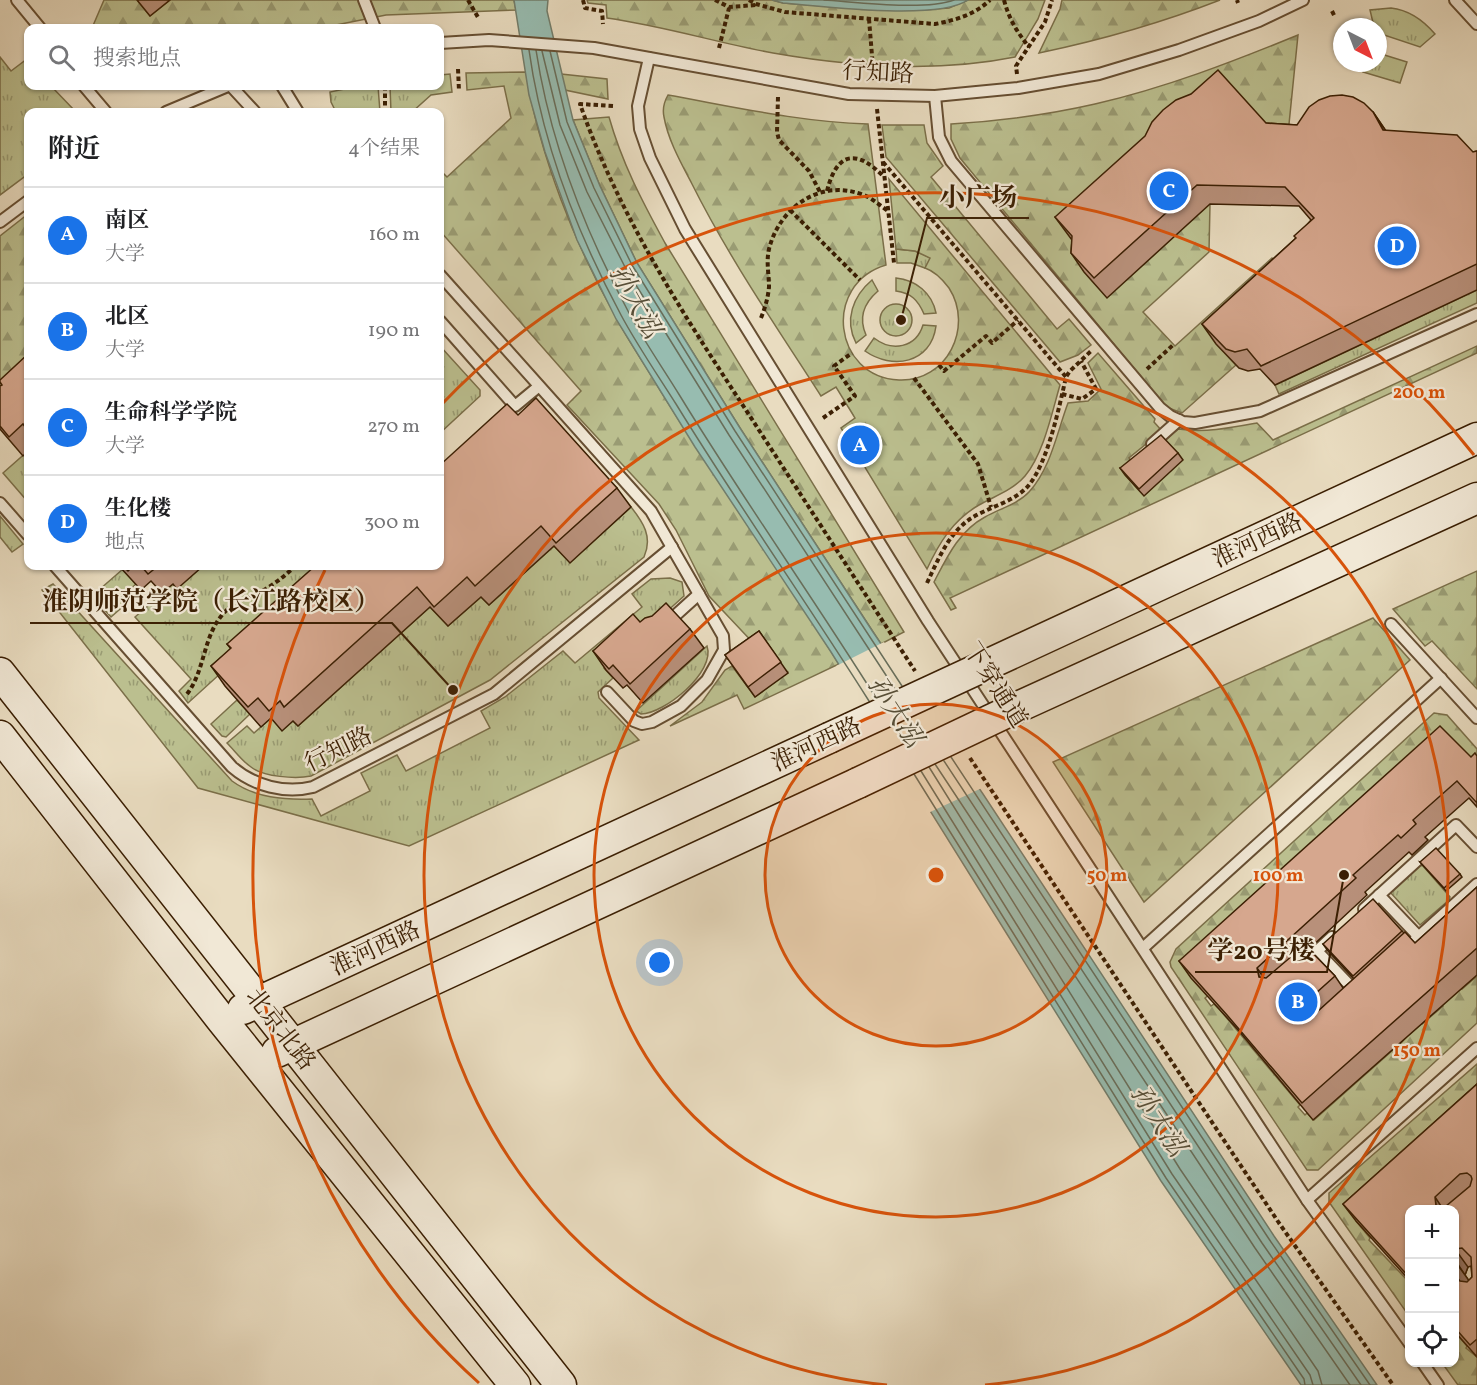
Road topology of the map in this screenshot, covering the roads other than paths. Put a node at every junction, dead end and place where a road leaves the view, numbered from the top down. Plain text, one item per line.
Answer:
1 (17, 0) edge
2 (364, 0) edge
3 (1303, 0) edge
4 (1455, 0) edge
5 (37, 24) edge
6 (373, 24) edge
7 (1477, 24) edge
8 (444, 43) edge
9 (649, 58) junction
10 (87, 90) edge
11 (220, 90) edge
12 (234, 90) edge
13 (284, 90) edge
14 (935, 96) junction
15 (103, 108) edge
16 (176, 108) edge
17 (251, 108) edge
18 (296, 108) edge
19 (24, 204) edge
20 (0, 222) edge
21 (444, 279) edge
22 (1477, 314) edge
23 (444, 326) edge
24 (538, 387) junction
25 (1179, 420) junction
26 (1477, 438) edge
27 (1141, 454) edge
28 (1477, 498) edge
29 (0, 502) edge
30 (24, 530) edge
31 (672, 547) junction
32 (59, 570) edge
33 (699, 594) junction
34 (1391, 624) dead end
35 (660, 630) edge
36 (0, 673) edge
37 (1441, 678) junction
38 (607, 692) edge
39 (1477, 718) edge
40 (0, 736) edge
41 (1477, 847) edge
42 (1477, 884) edge
43 (1379, 895) junction
44 (1353, 919) edge
45 (1344, 927) edge
46 (1419, 937) junction
47 (1143, 948) junction
48 (1317, 951) junction
49 (1392, 961) edge
50 (1293, 973) edge
51 (1366, 985) edge
52 (259, 1001) junction
53 (221, 1019) junction
54 (293, 1045) junction
55 (1477, 1048) edge
56 (256, 1062) junction
57 (1307, 1200) junction
58 (1405, 1337) edge
59 (1425, 1367) edge
60 (515, 1385) edge
61 (561, 1385) edge
62 (1438, 1385) edge

1 - 5 lane
2 - 6 lane
3 - 14 lane, 行知路
4 - 7 lane
8 - 9 lane, 行知路
9 - 14 lane, 行知路
9 - 47 lane, 下穿通道
10 - 15 lane
11 - 16 lane
12 - 17 lane
13 - 18 lane
14 - 25 lane
19 - 20 lane
21 - 24 lane
22 - 25 lane
23 - 24 lane
24 - 31 lane
25 - 27 lane
26 - 52 main road, 淮河西路, bridge
28 - 54 main road, bridge
29 - 30 lane
31 - 32 lane, 行知路
31 - 33 lane
33 - 35 lane
33 - 38 lane
34 - 37 lane
36 - 52 main road, 北京北路
37 - 39 lane
37 - 47 lane
40 - 53 main road, 北京北路
41 - 43 lane
42 - 46 lane
43 - 44 lane
43 - 46 lane
45 - 48 lane
46 - 49 lane
47 - 57 lane, 下穿通道
48 - 50 lane
48 - 51 lane
52 - 53 main road, 淮河西路
52 - 54 main road, 北京北路
53 - 56 main road, 北京北路
54 - 56 main road
54 - 61 main road, 北京北路
55 - 57 lane
56 - 60 main road, 北京北路
57 - 58 lane, 下穿通道
59 - 62 lane

